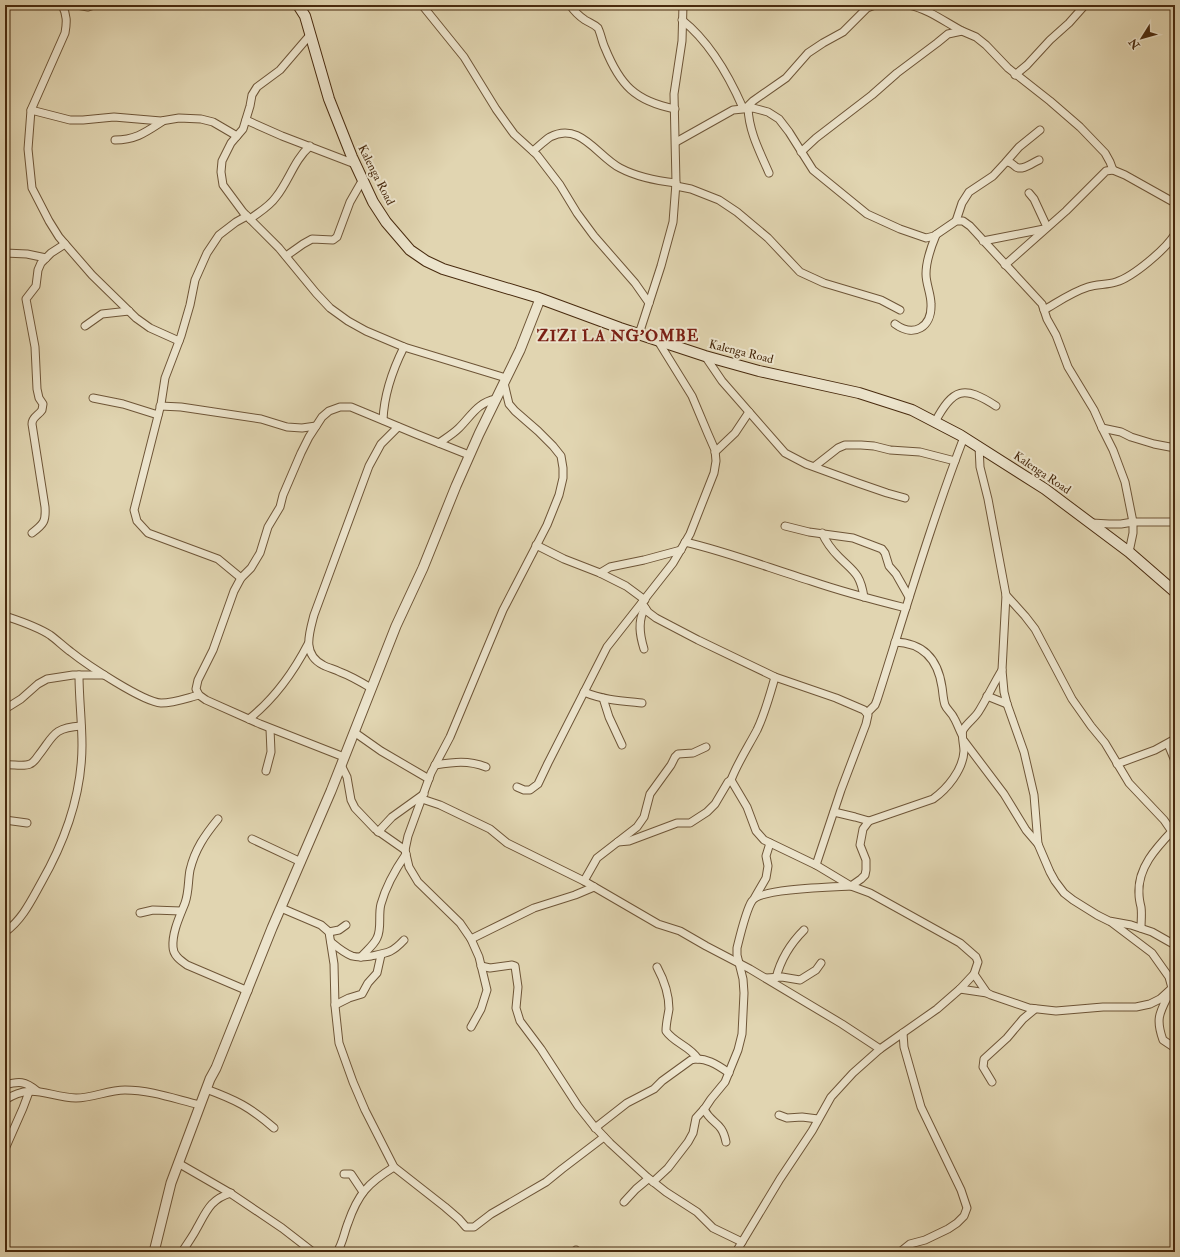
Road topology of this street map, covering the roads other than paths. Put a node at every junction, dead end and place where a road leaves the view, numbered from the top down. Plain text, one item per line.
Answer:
1 (62, 5) edge
2 (78, 5) edge
3 (94, 5) edge
4 (298, 5) edge
5 (422, 5) edge
6 (570, 5) edge
7 (683, 5) edge
8 (875, 5) edge
9 (909, 5) edge
10 (1085, 5) edge
11 (922, 8) edge
12 (682, 20) junction
13 (962, 31) junction
14 (310, 35) junction
15 (1015, 75) junction
16 (746, 108) junction
17 (675, 109) junction
18 (31, 110) junction
19 (163, 120) junction
20 (246, 120) junction
21 (1040, 130) dead end
22 (237, 136) junction
23 (114, 140) dead end
24 (676, 142) junction
25 (310, 146) junction
26 (533, 151) junction
27 (801, 152) junction
28 (1039, 160) dead end
29 (1007, 162) junction
30 (354, 164) junction
31 (1112, 170) junction
32 (769, 173) dead end
33 (362, 180) junction
34 (676, 185) junction
35 (1029, 193) dead end
36 (1174, 200) edge
37 (248, 218) junction
38 (956, 221) junction
39 (1046, 228) junction
40 (1175, 234) edge
41 (936, 235) junction
42 (984, 240) junction
43 (65, 244) junction
44 (5, 253) edge
45 (286, 256) junction
46 (46, 258) junction
47 (1005, 265) junction
48 (540, 298) junction
49 (649, 303) junction
50 (900, 310) dead end
51 (1044, 310) junction
52 (129, 311) junction
53 (895, 324) dead end
54 (85, 326) dead end
55 (639, 334) junction
56 (179, 341) junction
57 (658, 341) junction
58 (404, 347) junction
59 (705, 356) junction
60 (505, 381) junction
61 (93, 398) dead end
62 (496, 399) junction
63 (160, 406) junction
64 (996, 406) dead end
65 (749, 412) junction
66 (158, 415) junction
67 (383, 420) junction
68 (935, 422) junction
69 (316, 426) junction
70 (398, 427) junction
71 (1102, 428) junction
72 (964, 437) junction
73 (439, 443) junction
74 (979, 446) junction
75 (1175, 448) edge
76 (715, 452) junction
77 (469, 455) junction
78 (955, 461) junction
79 (815, 466) junction
80 (905, 498) dead end
81 (1133, 522) junction
82 (1175, 522) edge
83 (1090, 523) junction
84 (785, 526) dead end
85 (32, 533) dead end
86 (822, 533) junction
87 (685, 542) junction
88 (536, 545) junction
89 (681, 550) junction
90 (1129, 552) junction
91 (600, 573) junction
92 (241, 578) junction
93 (1175, 592) edge
94 (1006, 595) junction
95 (864, 597) junction
96 (909, 597) junction
97 (644, 604) junction
98 (906, 608) junction
99 (5, 616) edge
100 (895, 642) junction
101 (308, 644) junction
102 (644, 649) dead end
103 (1002, 670) junction
104 (79, 675) junction
105 (106, 675) junction
106 (775, 677) junction
107 (371, 688) junction
108 (584, 692) junction
109 (199, 695) junction
110 (987, 696) junction
111 (603, 698) junction
112 (642, 703) dead end
113 (1007, 704) junction
114 (5, 709) edge
115 (867, 713) junction
116 (249, 719) junction
117 (81, 726) junction
118 (270, 728) junction
119 (354, 732) junction
120 (963, 738) junction
121 (1175, 739) edge
122 (1168, 744) junction
123 (622, 745) dead end
124 (706, 747) dead end
125 (342, 761) junction
126 (1175, 761) edge
127 (1117, 764) junction
128 (5, 765) edge
129 (435, 765) junction
130 (486, 767) dead end
131 (266, 771) dead end
132 (429, 779) junction
133 (731, 780) junction
134 (517, 786) dead end
135 (423, 796) junction
136 (834, 812) junction
137 (5, 820) edge
138 (218, 820) dead end
139 (869, 821) junction
140 (27, 824) dead end
141 (1174, 831) edge
142 (378, 832) junction
143 (252, 839) dead end
144 (616, 842) junction
145 (770, 843) junction
146 (1038, 844) junction
147 (406, 852) junction
148 (301, 862) junction
149 (816, 865) junction
150 (584, 881) junction
151 (594, 886) junction
152 (851, 886) junction
153 (755, 897) junction
154 (281, 908) junction
155 (181, 911) junction
156 (140, 913) dead end
157 (1109, 921) junction
158 (346, 925) dead end
159 (1141, 928) junction
160 (804, 930) dead end
161 (5, 932) edge
162 (329, 932) junction
163 (471, 939) junction
164 (404, 940) dead end
165 (331, 942) junction
166 (1175, 945) edge
167 (381, 955) junction
168 (361, 957) junction
169 (738, 963) junction
170 (821, 963) dead end
171 (481, 966) junction
172 (657, 967) dead end
173 (974, 974) junction
174 (1172, 975) edge
175 (766, 978) junction
176 (776, 978) junction
177 (960, 989) junction
178 (1174, 990) edge
179 (248, 991) junction
180 (987, 993) junction
181 (335, 1005) junction
182 (1035, 1009) junction
183 (471, 1026) dead end
184 (903, 1033) junction
185 (1175, 1048) edge
186 (880, 1049) junction
187 (698, 1059) junction
188 (729, 1073) junction
189 (992, 1082) dead end
190 (5, 1085) edge
191 (206, 1089) junction
192 (37, 1091) junction
193 (29, 1092) junction
194 (5, 1100) edge
195 (200, 1105) junction
196 (704, 1109) junction
197 (779, 1115) dead end
198 (818, 1119) junction
199 (274, 1128) dead end
200 (596, 1128) junction
201 (604, 1137) junction
202 (726, 1142) dead end
203 (5, 1149) edge
204 (178, 1163) junction
205 (394, 1167) junction
206 (344, 1174) dead end
207 (651, 1181) junction
208 (363, 1192) junction
209 (231, 1193) junction
210 (624, 1202) dead end
211 (742, 1242) junction
212 (154, 1252) edge
213 (182, 1252) edge
214 (313, 1252) edge
215 (337, 1252) edge
216 (736, 1252) edge
217 (900, 1252) edge

1 - 18 street
2 - 3 street
4 - 14 main road, Kalenga Road
5 - 26 street
6 - 17 street
7 - 12 street
8 - 16 street
9 - 11 street
10 - 15 street
11 - 13 street
12 - 16 street
12 - 17 street
13 - 15 street
13 - 27 street
14 - 20 street
14 - 30 main road, Kalenga Road
15 - 31 street
16 - 24 street
16 - 27 street
16 - 32 street
17 - 24 street
18 - 19 street
18 - 43 street
19 - 22 street
19 - 23 street
20 - 22 street
20 - 25 street
21 - 29 street
22 - 37 street
24 - 34 street
25 - 30 street
25 - 37 street
26 - 34 street
26 - 49 street
27 - 41 street
28 - 29 street
29 - 38 street
30 - 33 main road, Kalenga Road
31 - 36 street
31 - 39 street
33 - 45 street
33 - 48 main road, Kalenga Road
34 - 49 street
34 - 50 street
35 - 39 street
37 - 45 street
37 - 56 street
38 - 41 street
38 - 42 street
39 - 42 street
39 - 47 street
40 - 51 street
41 - 53 street
42 - 47 street
43 - 46 street
43 - 52 street
44 - 46 street
45 - 58 street
46 - 85 street
47 - 51 street
48 - 55 main road, Kalenga Road
48 - 60 street
49 - 55 street
51 - 71 street
52 - 54 street
52 - 56 street
55 - 57 main road, Kalenga Road
56 - 63 street
57 - 59 main road, Kalenga Road
57 - 76 street
58 - 60 street
58 - 67 street
59 - 65 street
59 - 68 main road, Kalenga Road
60 - 62 street
60 - 88 street
61 - 66 street
62 - 73 street
62 - 77 street
63 - 66 street
63 - 69 street
64 - 68 street
65 - 76 street
65 - 79 street
66 - 92 street
67 - 69 street
67 - 70 street
68 - 72 main road, Kalenga Road
69 - 92 street
70 - 73 street
70 - 101 street
71 - 75 street
71 - 81 street
72 - 74 main road, Kalenga Road
72 - 78 street
73 - 77 street
74 - 83 main road, Kalenga Road
74 - 94 street
76 - 87 street
77 - 107 street
78 - 79 street
78 - 96 street
79 - 80 street
81 - 82 street
81 - 83 street
81 - 90 street
83 - 90 main road, Kalenga Road
84 - 86 street
86 - 95 street
86 - 96 street
87 - 89 street
87 - 95 street
88 - 91 street
88 - 129 street
89 - 91 street
89 - 97 street
90 - 93 main road, Kalenga Road
91 - 97 street
92 - 109 street
94 - 103 street
94 - 127 street
95 - 98 street
96 - 98 street
97 - 102 street
97 - 106 street
97 - 108 street
98 - 100 street
99 - 105 street
100 - 115 street
100 - 120 street
101 - 107 street
101 - 116 street
103 - 110 street
103 - 113 street
104 - 105 street
104 - 114 street
104 - 117 street
105 - 109 street
106 - 115 street
106 - 133 street
107 - 119 street
108 - 111 street
108 - 134 street
109 - 116 street
110 - 113 street
110 - 120 street
111 - 112 street
111 - 123 street
113 - 146 street
115 - 136 street
116 - 118 street
117 - 128 street
117 - 161 street
118 - 125 street
118 - 131 street
119 - 125 street
119 - 132 street
120 - 139 street
120 - 146 street
121 - 122 street
122 - 126 street
122 - 127 street
124 - 144 street
125 - 142 street
125 - 148 street
127 - 141 street
129 - 130 street
129 - 132 street
132 - 135 street
133 - 144 street
133 - 145 street
135 - 142 street
135 - 147 street
135 - 150 street
136 - 139 street
136 - 149 street
137 - 140 street
138 - 155 street
139 - 152 street
141 - 159 street
142 - 147 street
143 - 148 street
144 - 150 street
145 - 149 street
145 - 153 street
146 - 157 street
147 - 163 street
147 - 168 street
148 - 154 street
149 - 152 street
150 - 151 street
151 - 163 street
151 - 169 street
152 - 153 street
152 - 173 street
153 - 169 street
154 - 162 street
154 - 179 street
155 - 156 street
155 - 179 street
157 - 159 street
157 - 174 street
158 - 162 street
159 - 166 street
160 - 176 street
162 - 165 street
163 - 171 street
164 - 167 street
165 - 168 street
165 - 181 street
167 - 168 street
167 - 181 street
169 - 175 street
169 - 188 street
170 - 176 street
171 - 183 street
171 - 200 street
172 - 187 street
173 - 177 street
173 - 180 street
174 - 178 street
175 - 176 street
175 - 186 street
177 - 180 street
177 - 184 street
178 - 182 street
178 - 185 street
179 - 191 street
180 - 182 street
181 - 205 street
182 - 189 street
184 - 186 street
184 - 217 street
186 - 198 street
187 - 188 street
187 - 200 street
188 - 196 street
190 - 192 street
191 - 195 street
191 - 199 street
192 - 193 street
192 - 195 street
193 - 194 street
193 - 203 street
195 - 204 street
196 - 202 street
196 - 207 street
197 - 198 street
198 - 211 street
200 - 201 street
201 - 205 street
201 - 207 street
204 - 209 street
204 - 212 street
205 - 208 street
206 - 208 street
207 - 210 street
207 - 211 street
208 - 215 street
209 - 213 street
209 - 214 street
211 - 216 street

